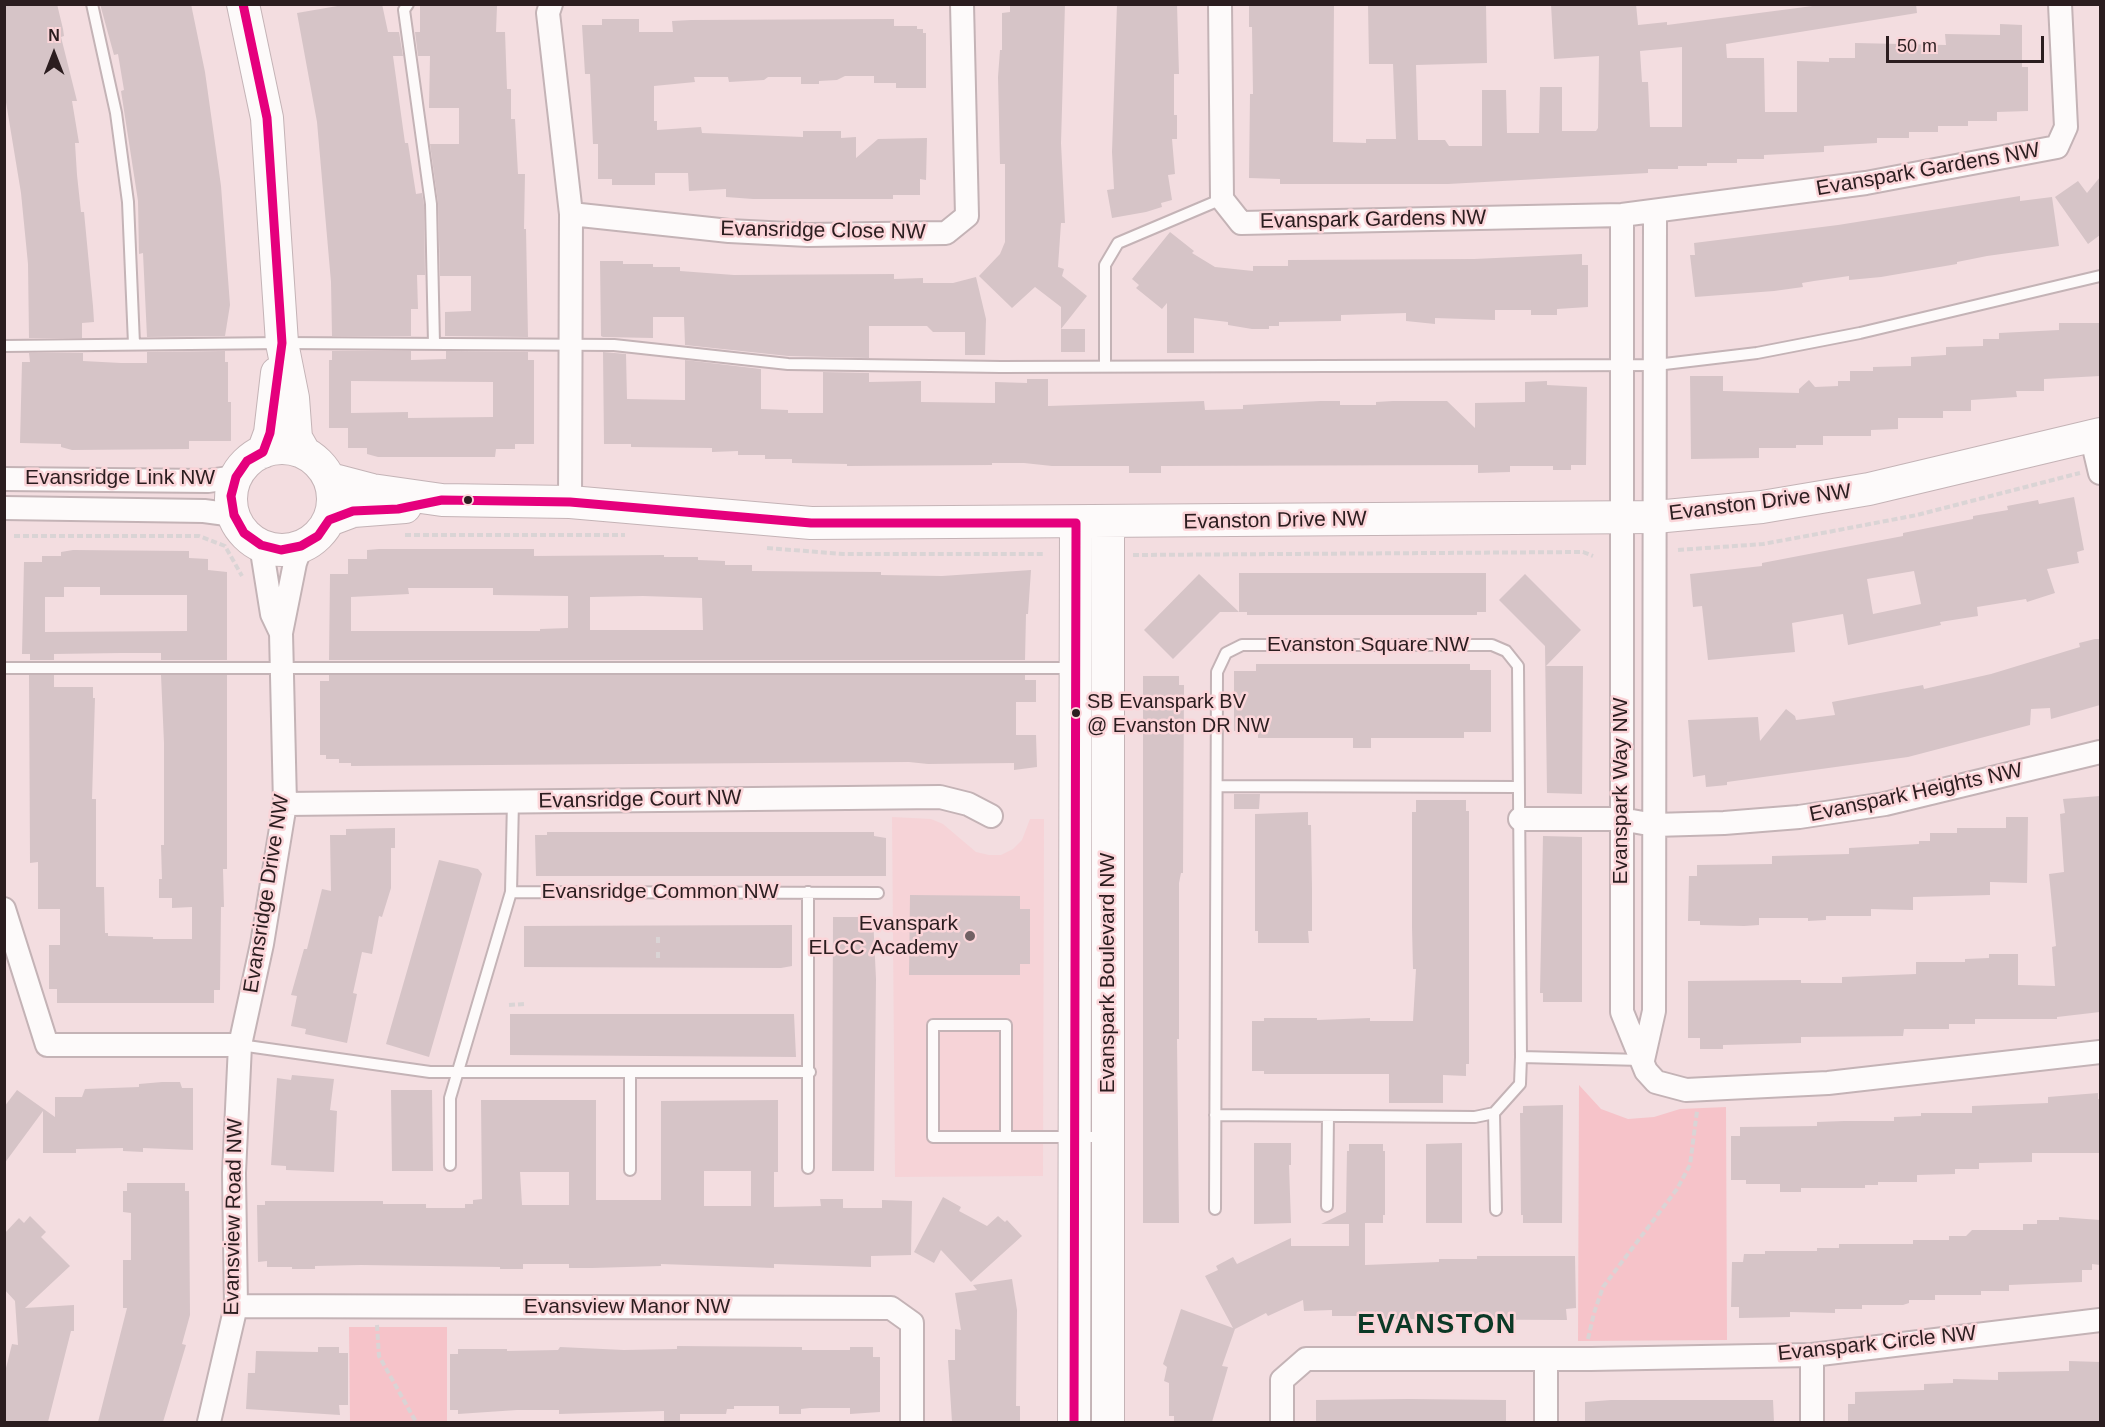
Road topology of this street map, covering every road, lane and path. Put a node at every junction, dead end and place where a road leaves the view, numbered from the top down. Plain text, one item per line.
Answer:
1 (92, 4) edge
2 (243, 4) edge
3 (408, 4) edge
4 (962, 4) edge
5 (1220, 4) edge
6 (2060, 4) edge
7 (547, 9) edge
8 (1222, 199) junction
9 (1655, 211) junction
10 (571, 214) junction
11 (1622, 215) junction
12 (2100, 276) edge
13 (282, 343) junction
14 (134, 344) junction
15 (434, 344) junction
16 (570, 344) junction
17 (4, 346) edge
18 (1623, 365) junction
19 (1656, 365) junction
20 (1106, 366) junction
21 (2096, 435) edge
22 (263, 452) junction
23 (304, 452) junction
24 (2100, 471) edge
25 (236, 477) junction
26 (4, 478) edge
27 (330, 479) junction
28 (442, 500) junction
29 (570, 501) junction
30 (4, 508) edge
31 (234, 515) junction
32 (1655, 517) junction
33 (1620, 518) junction
34 (329, 520) junction
35 (1076, 523) junction
36 (1108, 523) junction
37 (393, 535) dead end
38 (637, 535) dead end
39 (14, 536) dead end
40 (261, 545) junction
41 (301, 546) junction
42 (758, 546) dead end
43 (1678, 550) dead end
44 (1043, 554) dead end
45 (1129, 555) dead end
46 (1593, 556) dead end
47 (243, 579) dead end
48 (281, 633) junction
49 (4, 668) edge
50 (282, 668) junction
51 (1075, 668) junction
52 (2100, 752) edge
53 (1216, 786) junction
54 (1518, 787) junction
55 (513, 801) junction
56 (285, 804) junction
57 (991, 816) dead end
58 (1520, 819) junction
59 (1621, 819) junction
60 (1654, 825) junction
61 (511, 892) junction
62 (808, 892) junction
63 (878, 893) dead end
64 (4, 909) edge
65 (658, 937) dead end
66 (658, 944) dead end
67 (658, 952) dead end
68 (658, 960) dead end
69 (524, 1004) dead end
70 (509, 1005) dead end
71 (240, 1045) junction
72 (2100, 1052) edge
73 (1521, 1057) junction
74 (1643, 1060) junction
75 (630, 1072) junction
76 (810, 1072) junction
77 (458, 1073) junction
78 (1697, 1105) dead end
79 (1494, 1113) junction
80 (1215, 1115) junction
81 (1328, 1116) junction
82 (1006, 1137) junction
83 (1075, 1137) junction
84 (1108, 1137) junction
85 (450, 1165) dead end
86 (808, 1168) dead end
87 (630, 1170) dead end
88 (1327, 1206) dead end
89 (1215, 1209) dead end
90 (1496, 1210) dead end
91 (236, 1306) junction
92 (392, 1306) junction
93 (2100, 1320) edge
94 (1588, 1343) dead end
95 (1812, 1355) junction
96 (1546, 1359) junction
97 (209, 1422) edge
98 (416, 1422) edge
99 (912, 1422) edge
100 (1074, 1422) edge
101 (1108, 1422) edge
102 (1282, 1422) edge
103 (1546, 1422) edge
104 (1812, 1422) edge

1 - 14 lane
2 - 13 street
3 - 15 lane
4 - 10 street, Evansridge Close NW
5 - 8 street
6 - 9 street, Evanspark Gardens NW
7 - 10 street
8 - 11 street, Evanspark Gardens NW
8 - 20 lane
9 - 11 street, Evanspark Gardens NW
9 - 19 street
10 - 16 street
11 - 18 street
12 - 19 lane
13 - 14 lane
13 - 15 lane
13 - 22 street
13 - 23 street
14 - 17 lane
15 - 16 lane
16 - 20 lane
16 - 29 street
18 - 19 lane
18 - 20 lane
18 - 33 street
19 - 32 street
21 - 24 street
21 - 32 street, Evanston Drive NW
22 - 23 street
22 - 25 street
23 - 27 street
24 - 43 path
25 - 26 street, Evansridge Link NW
25 - 31 street
27 - 28 street, Evanston Drive NW
27 - 34 street
28 - 29 street, Evanston Drive NW
28 - 34 street, Evanston Drive NW
29 - 35 street, Evanston Drive NW
30 - 31 street, Evansridge Link NW
31 - 40 street
32 - 33 street, Evanston Drive NW
32 - 60 street, Evanspark Way NW
33 - 36 street, Evanston Drive NW
33 - 59 street, Evanspark Way NW
34 - 41 street
35 - 36 street, Evanston Drive NW
35 - 51 street, Evanspark Boulevard NW
36 - 84 street, Evanspark Boulevard NW
37 - 38 path
39 - 47 path
40 - 41 street
40 - 48 street, Evansridge Drive NW
41 - 48 street, Evansridge Drive NW
42 - 44 path
45 - 46 path
48 - 50 street, Evansridge Drive NW
49 - 50 lane
50 - 51 lane
50 - 56 street, Evansridge Drive NW
51 - 83 street, Evanspark Boulevard NW
52 - 60 street, Evanspark Heights NW
53 - 54 lane
53 - 54 lane, Evanston Square NW
53 - 80 lane, Evanston Square NW
54 - 58 lane, Evanston Square NW
55 - 56 street, Evansridge Court NW
55 - 57 street, Evansridge Court NW
55 - 61 lane, Evansridge Common NW
56 - 71 street, Evansridge Drive NW
58 - 59 street
58 - 73 lane, Evanston Square NW
59 - 60 street, Evanspark Heights NW
59 - 74 street, Evanspark Way NW
60 - 74 street, Evanspark Way NW
61 - 62 lane, Evansridge Common NW
61 - 77 lane, Evansridge Common NW
62 - 63 lane, Evansridge Common NW
62 - 76 lane, Evansridge Common NW
64 - 71 street
65 - 66 path
67 - 68 path
69 - 70 path
71 - 77 lane
71 - 91 street, Evansview Road NW
72 - 74 street, Evanspark Way NW
73 - 74 lane
73 - 79 lane, Evanston Square NW
75 - 76 lane
75 - 77 lane
75 - 87 lane
76 - 86 lane, Evansridge Common NW
77 - 85 lane, Evansridge Common NW
78 - 94 path
79 - 81 lane
79 - 90 lane
80 - 81 lane
80 - 89 lane, Evanston Square NW
81 - 88 lane
82 - 82 lane
82 - 83 lane
83 - 84 lane
83 - 100 street, Evanspark Boulevard NW
84 - 101 street, Evanspark Boulevard NW
91 - 92 street, Evansview Manor NW
91 - 97 street, Evansview Road NW
92 - 98 path
92 - 99 street, Evansview Manor NW
93 - 95 street, Evanspark Circle NW
95 - 96 street, Evanspark Circle NW
95 - 104 street
96 - 102 street, Evanspark Circle NW
96 - 103 street

